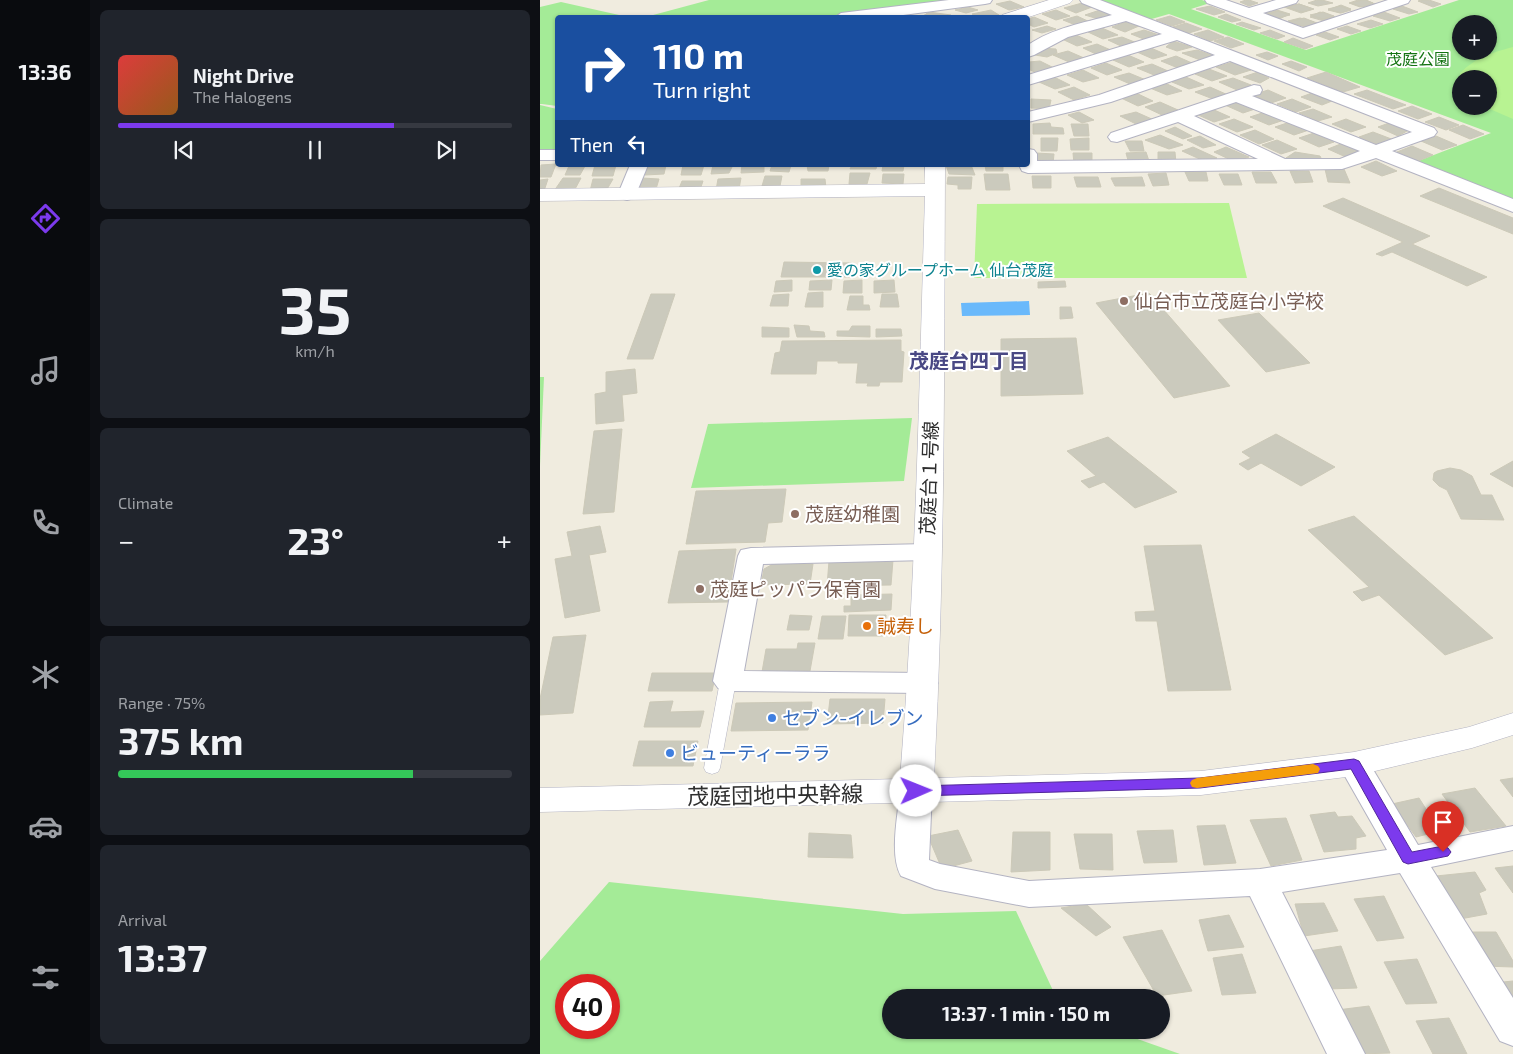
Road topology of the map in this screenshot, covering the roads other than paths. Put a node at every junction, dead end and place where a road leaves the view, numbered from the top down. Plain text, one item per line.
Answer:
1 (985, 0) edge
2 (1065, 0) edge
3 (1087, 0) edge
4 (1212, 0) edge
5 (1291, 0) edge
6 (1404, 0) edge
7 (932, 7) junction
8 (1249, 13) junction
9 (866, 15) edge
10 (917, 15) edge
11 (1018, 15) edge
12 (1126, 16) junction
13 (1178, 34) junction
14 (1030, 50) edge
15 (1231, 55) junction
16 (1288, 77) junction
17 (1030, 79) edge
18 (1237, 96) junction
19 (1179, 116) junction
20 (1030, 117) edge
21 (1109, 117) junction
22 (1376, 152) junction
23 (1286, 165) junction
24 (1122, 166) junction
25 (638, 167) edge
26 (1030, 167) edge
27 (935, 178) edge
28 (627, 194) junction
29 (540, 195) edge
30 (1513, 206) edge
31 (927, 552) junction
32 (728, 681) junction
33 (923, 683) junction
34 (1513, 724) edge
35 (1354, 764) junction
36 (712, 768) dead end
37 (916, 791) junction
38 (540, 801) edge
39 (1513, 838) edge
40 (1408, 859) junction
41 (1260, 882) junction
42 (1513, 1030) edge
43 (1346, 1054) edge

1 - 7 street
2 - 11 street
3 - 12 street
4 - 8 street
5 - 8 street
6 - 8 street
7 - 9 street
7 - 10 street
12 - 13 street
12 - 14 street
13 - 15 street
13 - 17 street
15 - 16 street
15 - 21 street
16 - 18 street
16 - 22 street
18 - 19 street
18 - 22 street
19 - 21 street
19 - 23 street
20 - 21 street
21 - 24 street
22 - 23 street
22 - 30 street
23 - 24 street
24 - 26 street
25 - 28 street
27 - 28 street
27 - 31 street, 茂庭台１号線
28 - 29 street
31 - 32 street
31 - 33 street, 茂庭台１号線
32 - 33 street
32 - 36 lane
33 - 37 street, 茂庭台１号線
34 - 35 street, 茂庭団地中央幹線
35 - 37 street, 茂庭団地中央幹線
35 - 40 street
37 - 38 street, 茂庭団地中央幹線
37 - 41 street
39 - 40 street
40 - 41 street
40 - 42 street
41 - 43 street

